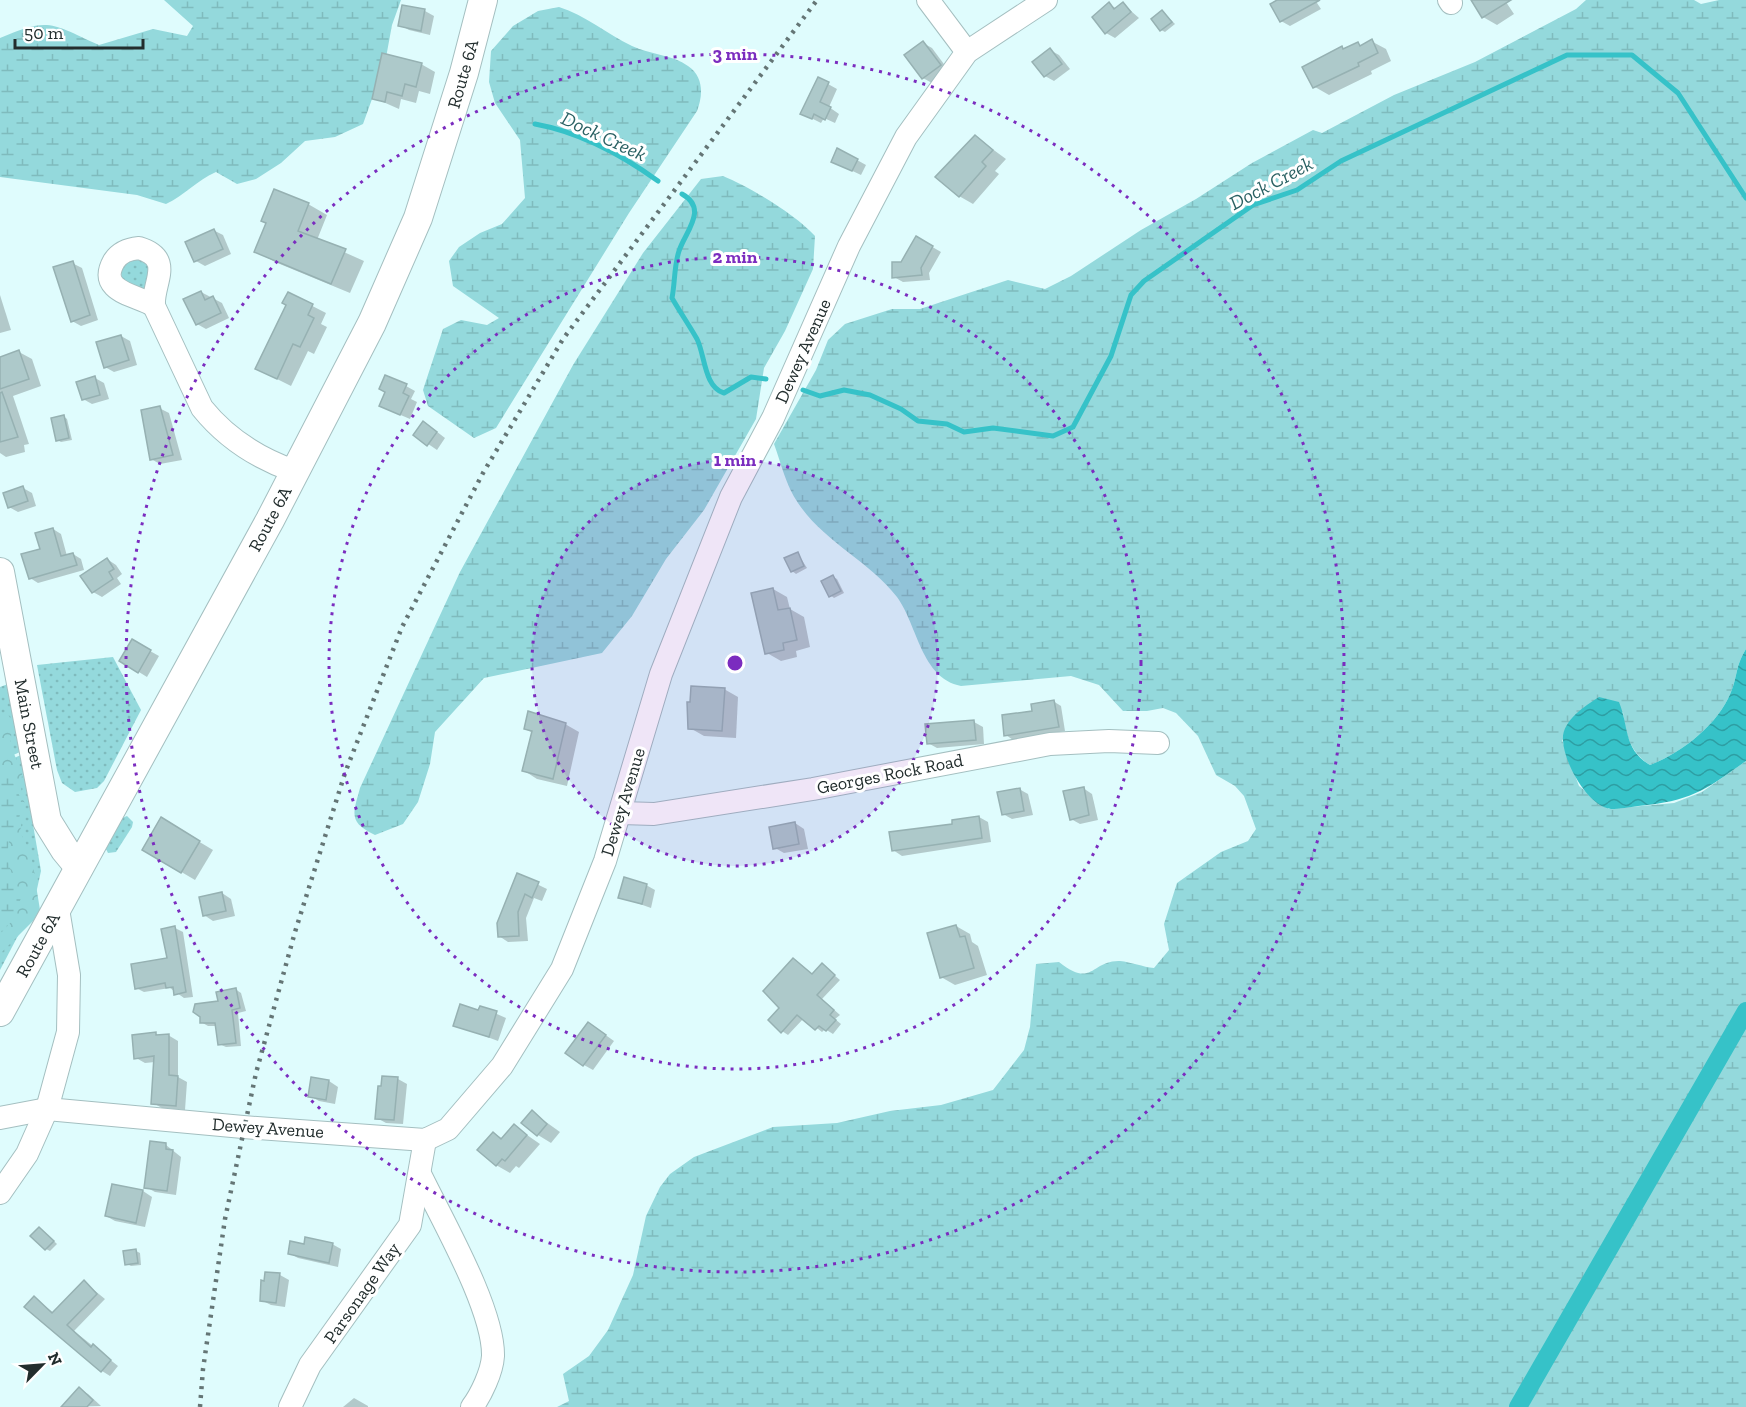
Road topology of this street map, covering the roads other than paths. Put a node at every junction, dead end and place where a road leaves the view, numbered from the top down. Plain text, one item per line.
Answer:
1 (483, 0) edge
2 (928, 0) edge
3 (1046, 0) edge
4 (967, 52) junction
5 (154, 306) dead end
6 (294, 471) junction
7 (0, 572) edge
8 (1158, 743) dead end
9 (621, 813) junction
10 (47, 821) junction
11 (80, 867) junction
12 (58, 909) junction
13 (0, 1012) edge
14 (47, 1109) junction
15 (0, 1118) edge
16 (426, 1140) junction
17 (420, 1174) junction
18 (0, 1193) edge
19 (290, 1407) edge
20 (472, 1407) edge

1 - 6 main road, Route 6A
2 - 4 street
3 - 4 street
4 - 9 street, Dewey Avenue
5 - 6 street
6 - 11 main road, Route 6A
7 - 10 main road, Main Street
8 - 9 street, Georges Rock Road
9 - 16 street, Dewey Avenue
10 - 11 main road, Main Street
10 - 12 main road
11 - 12 main road, Route 6A
12 - 13 main road, Route 6A
12 - 14 street
14 - 15 street, Dewey Avenue
14 - 16 street, Dewey Avenue
14 - 18 street
16 - 17 street, Parsonage Way
17 - 19 street, Parsonage Way
17 - 20 street

